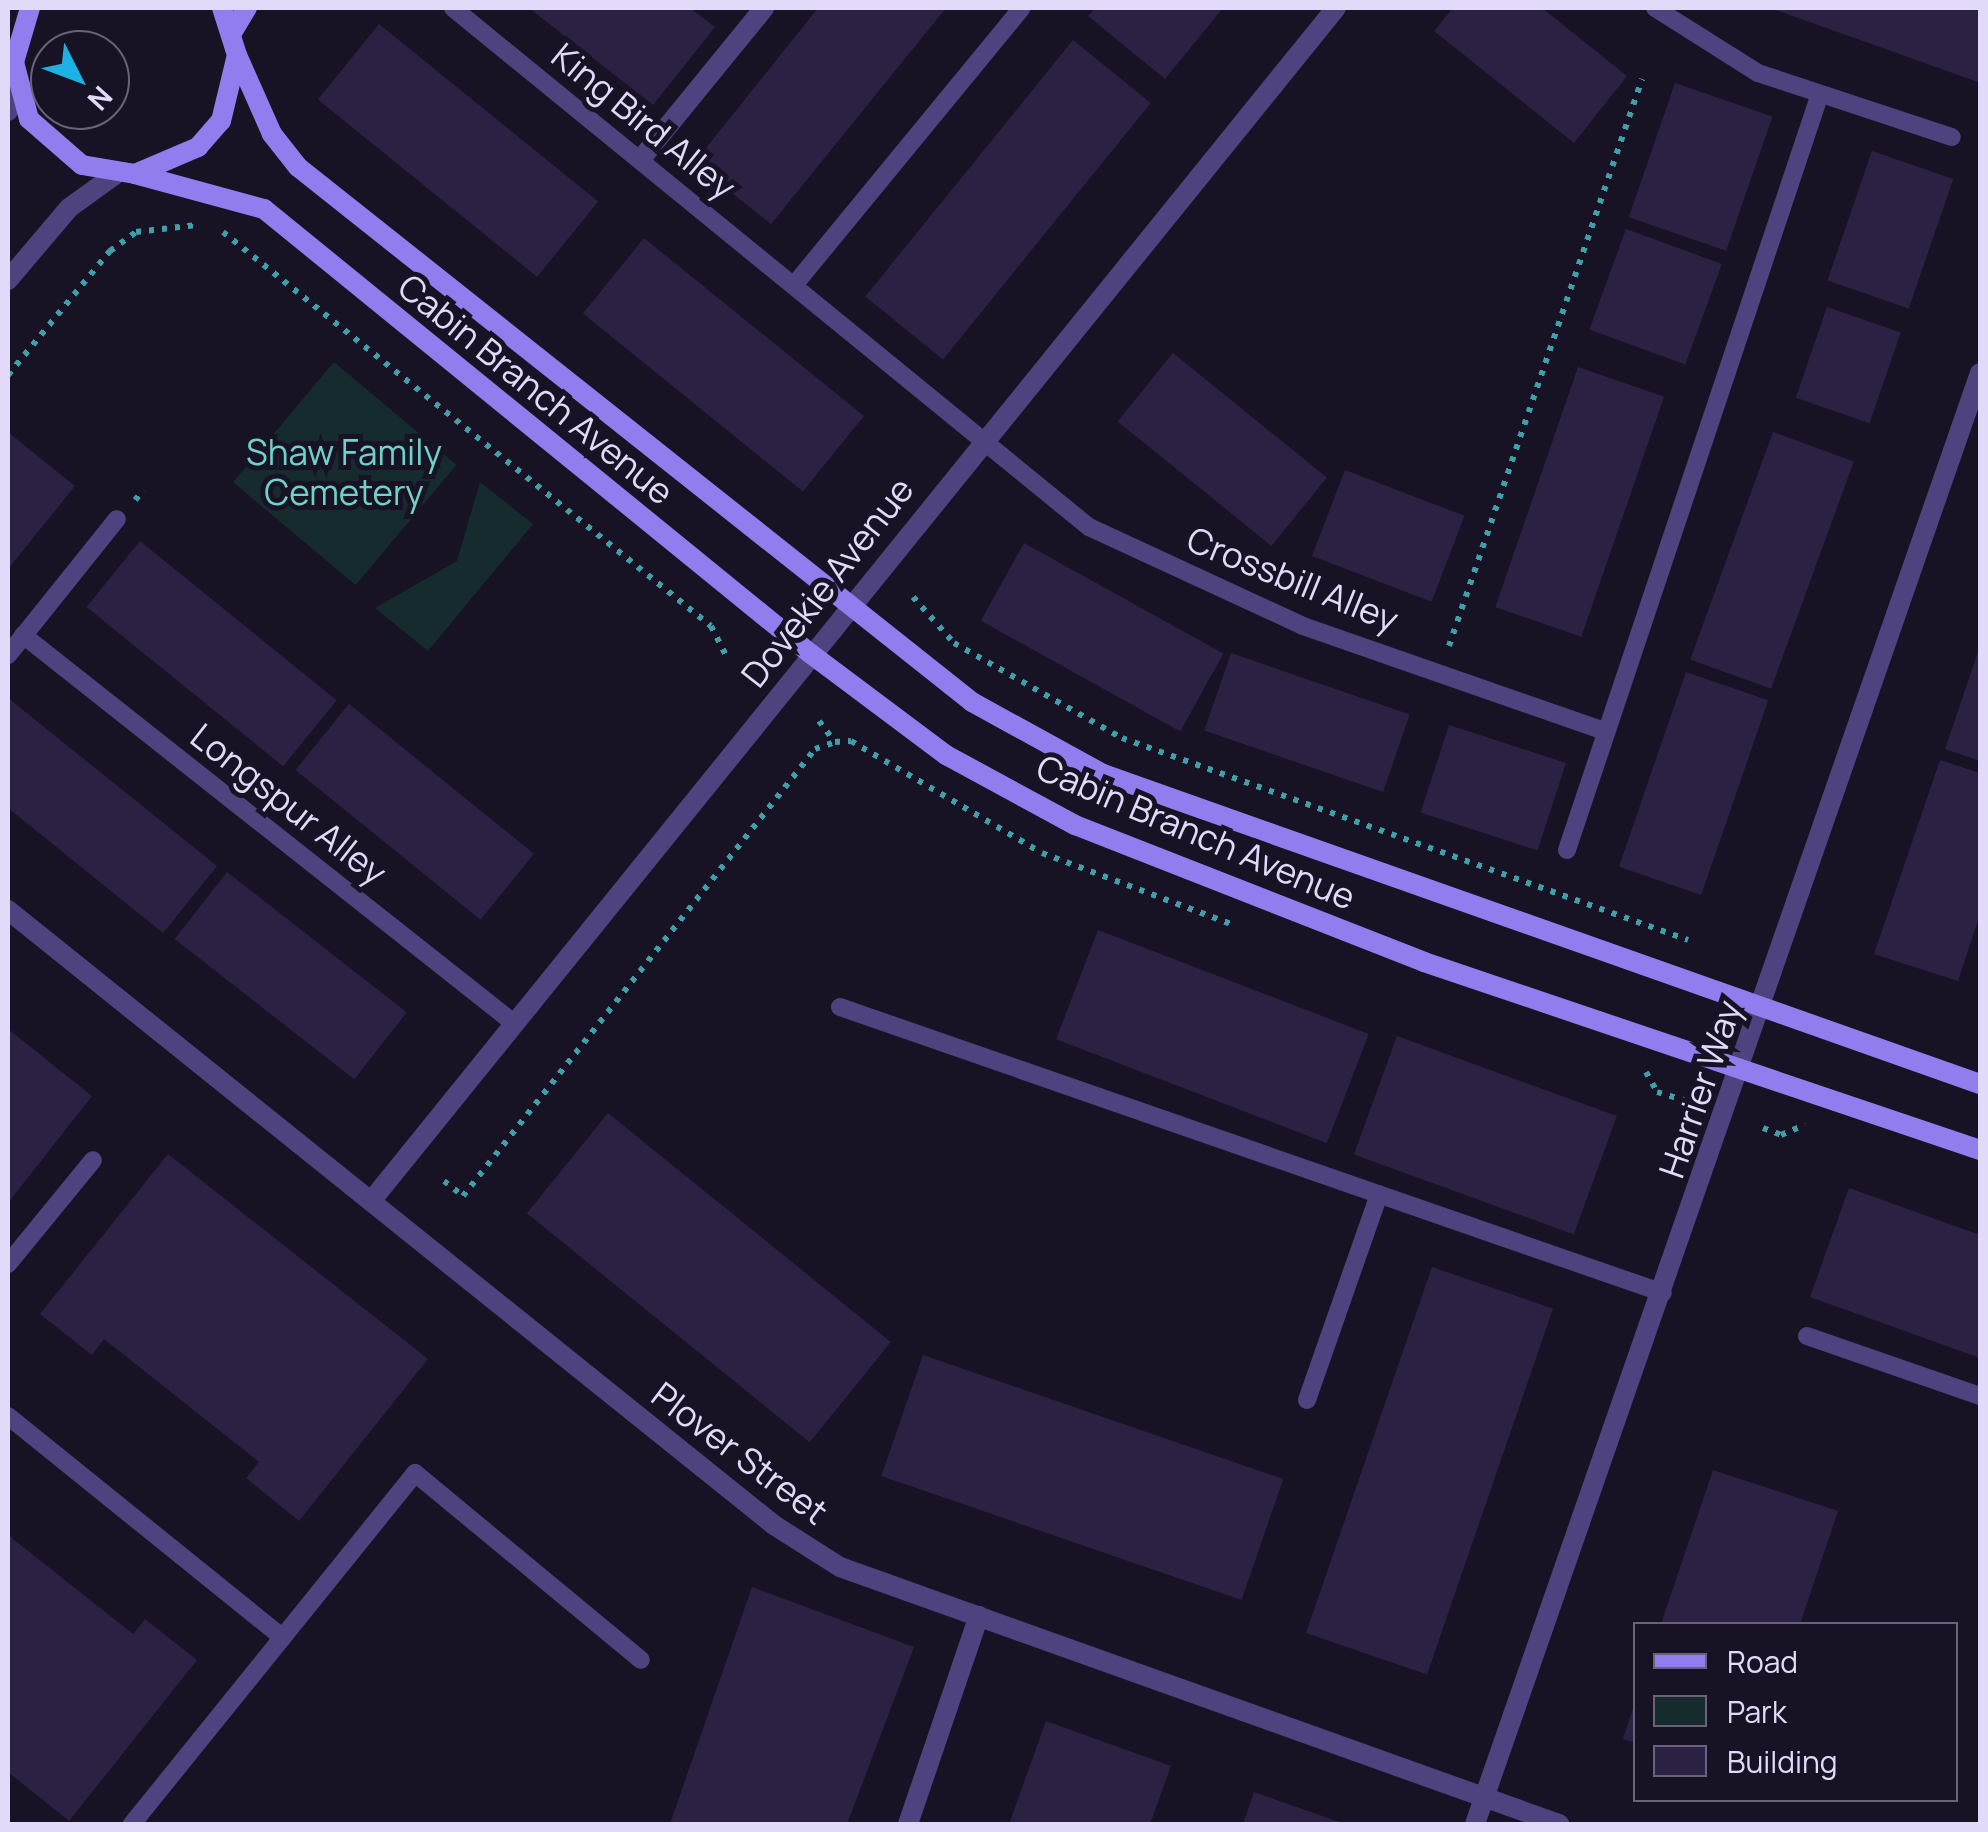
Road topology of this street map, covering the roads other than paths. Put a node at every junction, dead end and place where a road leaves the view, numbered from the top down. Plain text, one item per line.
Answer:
1 (30, 8) edge
2 (222, 8) edge
3 (248, 8) edge
4 (453, 8) edge
5 (764, 8) edge
6 (1022, 8) edge
7 (1336, 8) edge
8 (1655, 8) edge
9 (233, 32) junction
10 (11, 55) edge
11 (238, 55) junction
12 (17, 86) junction
13 (1820, 94) junction
14 (8, 112) edge
15 (1952, 138) dead end
16 (641, 159) junction
17 (125, 174) junction
18 (8, 280) edge
19 (795, 284) junction
20 (1980, 373) edge
21 (984, 438) junction
22 (117, 519) dead end
23 (846, 608) junction
24 (23, 636) junction
25 (811, 654) junction
26 (8, 655) edge
27 (1605, 731) junction
28 (1567, 850) dead end
29 (8, 910) edge
30 (840, 1007) dead end
31 (1761, 1012) junction
32 (516, 1024) junction
33 (1741, 1070) junction
34 (1980, 1084) edge
35 (1980, 1150) edge
36 (94, 1160) dead end
37 (1379, 1194) junction
38 (372, 1200) junction
39 (8, 1264) edge
40 (1663, 1292) junction
41 (1807, 1336) dead end
42 (1980, 1396) edge
43 (1308, 1400) dead end
44 (8, 1416) edge
45 (979, 1616) junction
46 (282, 1638) junction
47 (641, 1660) dead end
48 (1484, 1799) junction
49 (142, 1821) edge
50 (908, 1824) edge
51 (1475, 1824) edge
52 (1559, 1824) edge

1 - 10 street
2 - 9 street, Cabin Branch Avenue
3 - 9 street
4 - 16 lane, King Bird Alley
5 - 16 street
6 - 19 lane
7 - 21 street, Dovekie Avenue
8 - 13 lane
9 - 11 street, Cabin Branch Avenue
10 - 12 street
11 - 17 street
11 - 23 street, Cabin Branch Avenue
12 - 14 street
12 - 17 street, Cabin Branch Avenue
13 - 15 lane
13 - 27 lane
16 - 19 lane, King Bird Alley
17 - 18 street
17 - 25 street, Cabin Branch Avenue
19 - 21 lane, King Bird Alley
20 - 31 street, Harrier Way
21 - 23 street, Dovekie Avenue
21 - 27 lane, Crossbill Alley
22 - 24 lane
23 - 25 street, Dovekie Avenue
23 - 31 street, Cabin Branch Avenue
24 - 26 lane
24 - 32 lane, Longspur Alley
25 - 32 street, Dovekie Avenue
25 - 33 street, Cabin Branch Avenue
27 - 28 lane
29 - 38 street, Plover Street
30 - 37 lane
31 - 33 street, Harrier Way
31 - 34 street, Cabin Branch Avenue
32 - 38 street, Dovekie Avenue
33 - 35 street, Cabin Branch Avenue
33 - 40 street, Harrier Way
36 - 39 lane
37 - 40 lane
37 - 43 lane
38 - 45 street, Plover Street
40 - 48 street, Harrier Way
41 - 42 lane
44 - 46 lane
45 - 48 street, Plover Street
45 - 50 street
46 - 47 lane
46 - 49 lane
48 - 51 street, Harrier Way
48 - 52 street, Plover Street

